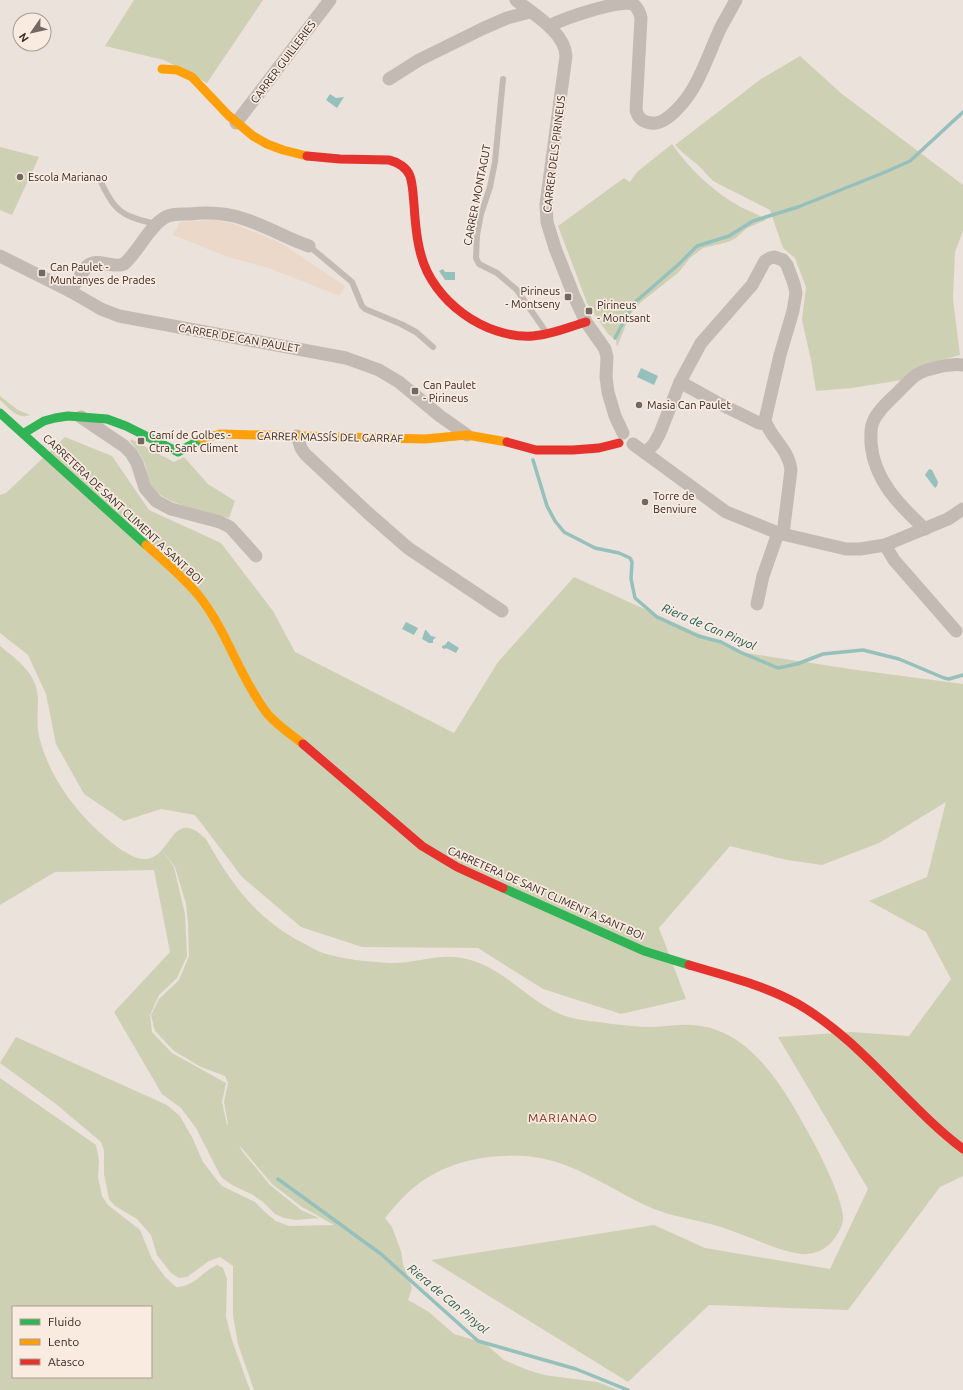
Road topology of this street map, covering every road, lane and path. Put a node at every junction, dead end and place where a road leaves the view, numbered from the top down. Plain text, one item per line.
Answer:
1 (330, 0) edge
2 (516, 0) edge
3 (736, 0) edge
4 (530, 12) junction
5 (549, 26) junction
6 (162, 69) dead end
7 (389, 79) dead end
8 (503, 79) dead end
9 (236, 123) junction
10 (98, 176) dead end
11 (156, 225) junction
12 (309, 246) joint
13 (0, 256) edge
14 (70, 292) junction
15 (586, 322) junction
16 (546, 334) junction
17 (433, 346) dead end
18 (963, 365) edge
19 (680, 382) junction
20 (0, 413) edge
21 (438, 414) junction
22 (81, 417) junction
23 (766, 424) junction
24 (126, 426) junction
25 (24, 433) junction
26 (468, 435) junction
27 (297, 436) junction
28 (440, 438) joint
29 (621, 438) junction
30 (425, 439) junction
31 (115, 440) junction
32 (645, 453) junction
33 (963, 509) edge
34 (925, 529) junction
35 (780, 533) junction
36 (885, 546) junction
37 (256, 556) dead end
38 (757, 604) dead end
39 (502, 611) dead end
40 (956, 631) dead end
41 (963, 1150) edge

1 - 9 street, CARRER GUILLERIES
2 - 4 street, CARRER DELS PIRINEUS
3 - 5 street
4 - 5 street, CARRER DELS PIRINEUS
4 - 7 street
5 - 15 street, CARRER DELS PIRINEUS
6 - 9 street
8 - 16 lane, CARRER MONTAGUT
9 - 16 street
10 - 11 lane
11 - 12 street
11 - 14 street
12 - 17 lane
13 - 14 street, CARRER DE CAN PAULET
14 - 21 street, CARRER DE CAN PAULET
15 - 16 street
15 - 29 street, CARRER DELS PIRINEUS
18 - 34 street
19 - 23 street
19 - 23 street
19 - 32 street
20 - 25 street, CARRETERA DE SANT CLIMENT A SANT BOI
21 - 26 street, CARRER DE CAN PAULET
21 - 30 street
22 - 24 street
22 - 25 street
22 - 31 street
23 - 35 street
24 - 27 street, CARRER MASSÍS DEL GARRAF
24 - 31 street
25 - 41 street, CARRETERA DE SANT CLIMENT A SANT BOI
26 - 28 street, CARRER DE CAN PAULET
26 - 29 street, CARRER DE CAN PAULET
27 - 30 street, CARRER MASSÍS DEL GARRAF
27 - 39 street
28 - 30 street, CARRER MASSÍS DEL GARRAF
29 - 32 street
31 - 37 street
32 - 35 street
33 - 34 street
34 - 36 street
35 - 36 street
35 - 38 street
36 - 40 street

